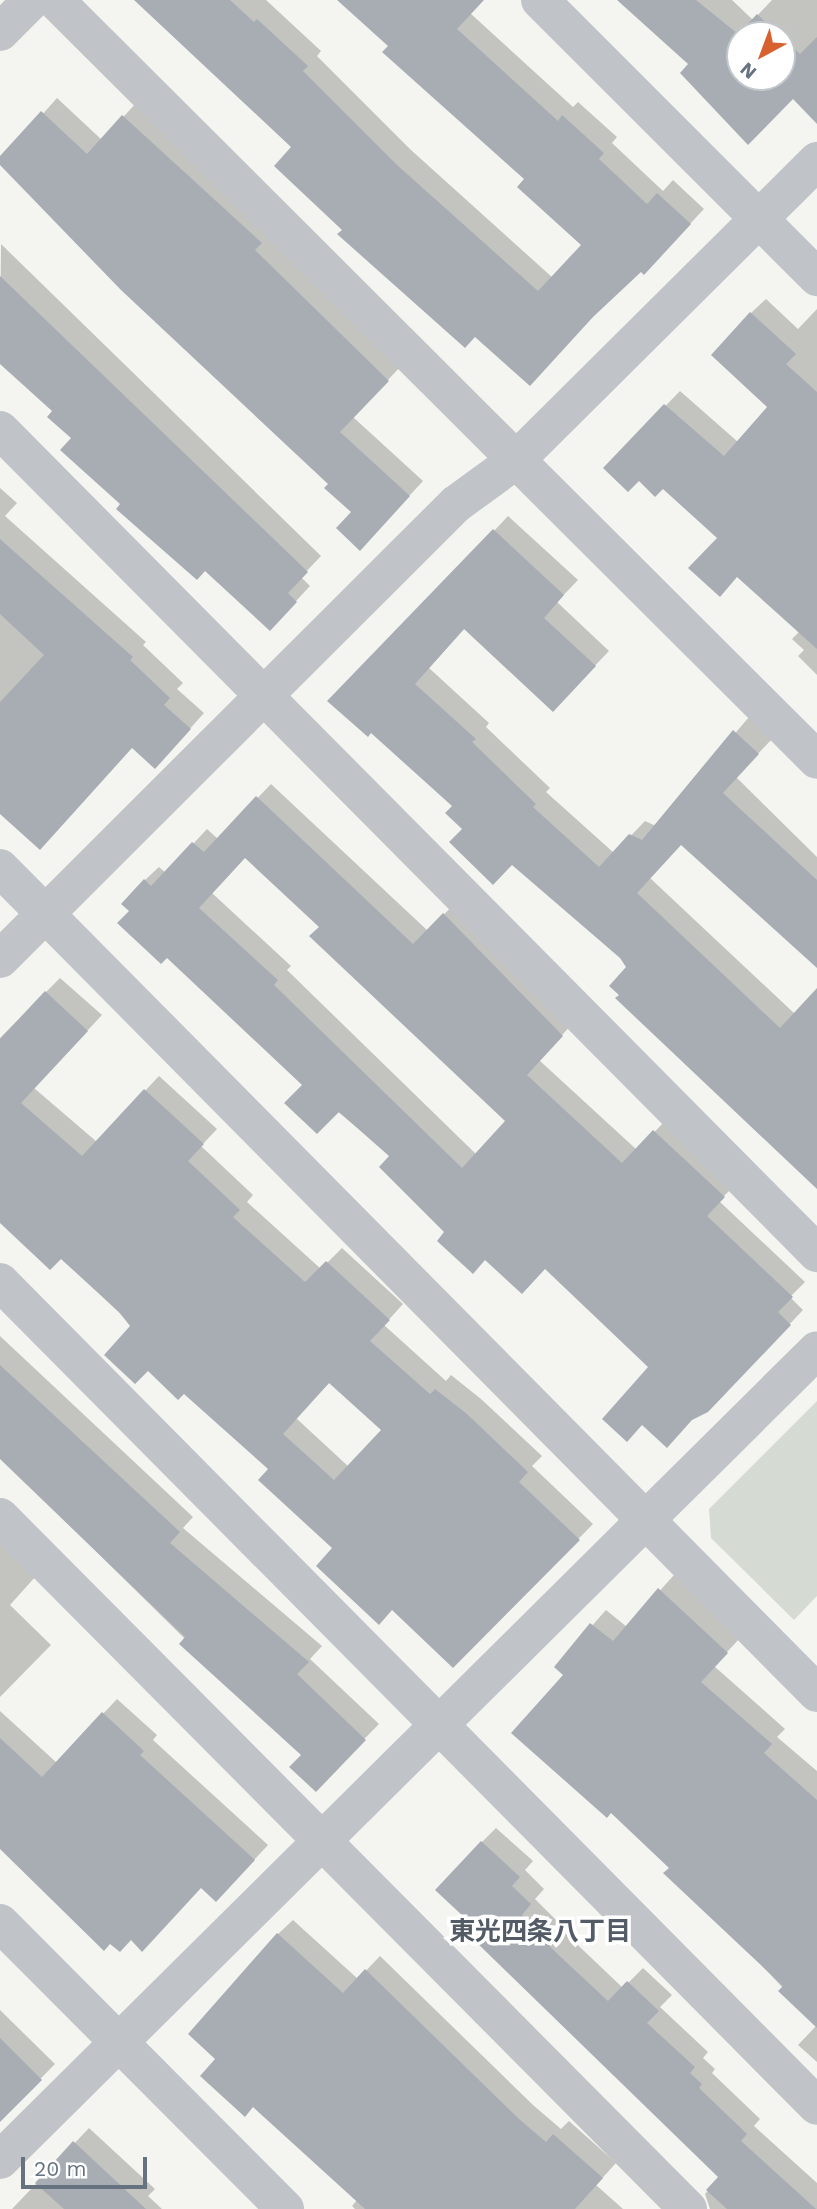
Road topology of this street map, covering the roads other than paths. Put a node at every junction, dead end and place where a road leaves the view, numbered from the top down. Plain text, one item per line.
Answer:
1 (32, 0) edge
2 (55, 0) edge
3 (540, 0) edge
4 (0, 32) edge
5 (817, 161) edge
6 (759, 219) junction
7 (817, 277) edge
8 (0, 430) edge
9 (515, 461) junction
10 (264, 698) junction
11 (817, 760) edge
12 (0, 868) edge
13 (46, 913) junction
14 (0, 959) edge
15 (817, 1254) edge
16 (0, 1282) edge
17 (817, 1350) edge
18 (0, 1517) edge
19 (646, 1520) junction
20 (817, 1693) edge
21 (439, 1727) junction
22 (324, 1843) junction
23 (0, 1923) edge
24 (117, 2041) junction
25 (817, 2106) edge
26 (0, 2160) edge
27 (285, 2209) edge
28 (688, 2209) edge

1 - 4 street
2 - 9 street
3 - 6 street
5 - 6 street
6 - 7 street
6 - 9 street
8 - 10 street
9 - 10 street
9 - 11 street
10 - 13 street
10 - 15 street
12 - 13 street
13 - 14 street
13 - 19 street
16 - 21 street
17 - 19 street
18 - 22 street
19 - 20 street
19 - 21 street
21 - 22 street
21 - 25 street
22 - 24 street
22 - 28 street
23 - 24 street
24 - 26 street
24 - 27 street

